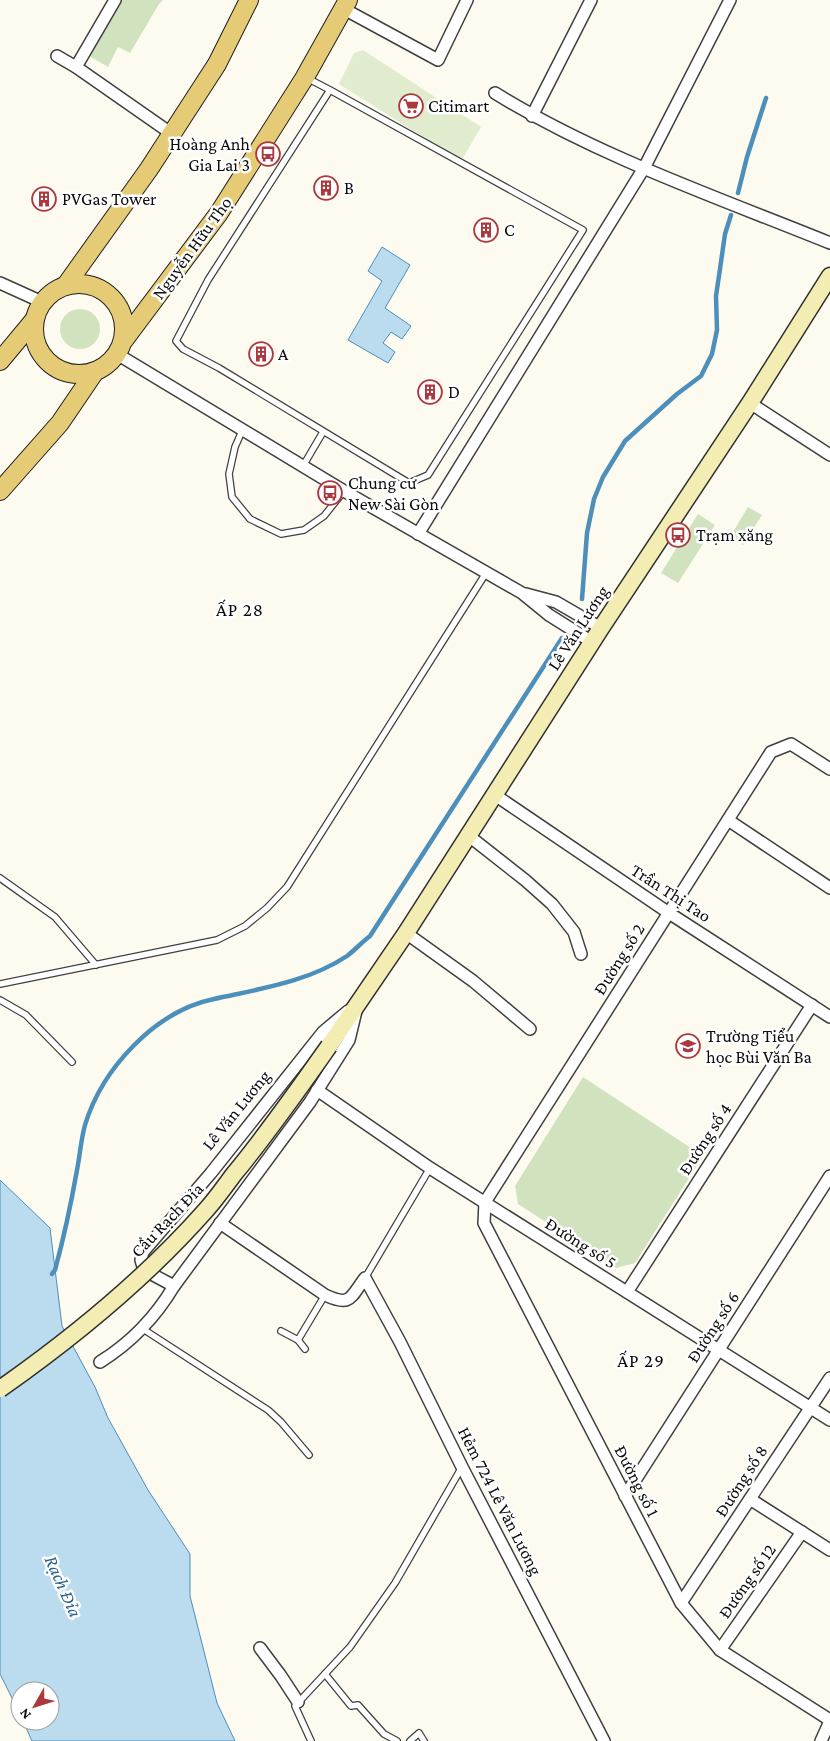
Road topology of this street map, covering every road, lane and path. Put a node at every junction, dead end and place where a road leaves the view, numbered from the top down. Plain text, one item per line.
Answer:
1 (115, 0) edge
2 (249, 0) edge
3 (467, 0) edge
4 (591, 0) edge
5 (730, 0) edge
6 (346, 5) edge
7 (57, 56) dead end
8 (76, 67) junction
9 (305, 77) junction
10 (330, 90) junction
11 (495, 93) dead end
12 (532, 116) junction
13 (172, 134) junction
14 (644, 168) junction
15 (830, 243) edge
16 (830, 276) edge
17 (0, 282) edge
18 (66, 285) junction
19 (42, 302) junction
20 (35, 319) junction
21 (120, 347) junction
22 (0, 361) edge
23 (94, 373) junction
24 (750, 403) junction
25 (242, 430) junction
26 (324, 432) junction
27 (830, 455) edge
28 (303, 467) junction
29 (0, 491) edge
30 (344, 491) junction
31 (418, 534) junction
32 (486, 573) junction
33 (522, 593) junction
34 (596, 635) junction
35 (830, 769) edge
36 (495, 796) junction
37 (728, 820) junction
38 (469, 836) junction
39 (0, 878) edge
40 (830, 888) edge
41 (669, 913) junction
42 (406, 933) junction
43 (581, 954) dead end
44 (96, 965) junction
45 (0, 984) edge
46 (0, 1000) edge
47 (359, 1002) junction
48 (812, 1005) junction
49 (830, 1017) edge
50 (530, 1029) dead end
51 (329, 1046) joint
52 (72, 1062) dead end
53 (317, 1090) junction
54 (430, 1168) junction
55 (830, 1176) edge
56 (485, 1202) junction
57 (220, 1223) junction
58 (365, 1278) junction
59 (174, 1286) junction
60 (628, 1292) junction
61 (325, 1295) junction
62 (143, 1329) junction
63 (281, 1331) dead end
64 (298, 1340) junction
65 (305, 1349) dead end
66 (719, 1350) junction
67 (100, 1362) dead end
68 (830, 1378) edge
69 (0, 1389) edge
70 (810, 1408) junction
71 (830, 1420) edge
72 (309, 1455) dead end
73 (462, 1466) junction
74 (625, 1496) junction
75 (750, 1499) junction
76 (802, 1532) junction
77 (830, 1550) edge
78 (681, 1603) junction
79 (260, 1648) dead end
80 (720, 1650) junction
81 (324, 1674) junction
82 (298, 1702) junction
83 (830, 1720) edge
84 (311, 1741) edge
85 (397, 1741) edge
86 (410, 1741) edge
87 (424, 1741) edge
88 (604, 1741) edge
89 (821, 1741) edge

1 - 8 street
2 - 13 main road
3 - 6 street
4 - 12 street
5 - 14 street
6 - 9 main road, Nguyễn Hữu Thọ
7 - 8 street
8 - 13 street
9 - 10 lane
9 - 21 main road, Nguyễn Hữu Thọ
10 - 26 lane
10 - 26 lane
11 - 12 street
12 - 14 street
13 - 18 main road
14 - 15 street
14 - 31 street
16 - 24 main road, Lê Văn Lương
17 - 19 street
18 - 19 main road
18 - 21 main road
19 - 20 main road
20 - 22 main road
20 - 23 main road
21 - 23 main road
21 - 25 street
23 - 29 main road
24 - 27 street
24 - 34 main road, Lê Văn Lương
25 - 28 street
25 - 30 lane
26 - 28 lane
28 - 30 street
30 - 31 street
31 - 32 street
32 - 33 street
32 - 44 lane
33 - 34 street
33 - 34 street
34 - 36 main road, Lê Văn Lương
35 - 37 street, Đường số 2
36 - 38 main road, Lê Văn Lương
36 - 41 street, Trần Thị Tao
37 - 40 street
37 - 41 street, Đường số 2
38 - 42 main road, Lê Văn Lương
38 - 43 street
39 - 44 lane
41 - 48 street, Trần Thị Tao
41 - 56 street, Đường số 2
42 - 47 main road, Lê Văn Lương
42 - 50 street
44 - 45 lane
46 - 52 lane
47 - 51 main road, Lê Văn Lương
47 - 53 street, Lê Văn Lương
47 - 59 street, Lê Văn Lương
48 - 49 street, Trần Thị Tao
48 - 60 street, Đường số 4
51 - 69 main road, Cầu Rạch Đỉa, bridge
53 - 54 street, Đường số 5
53 - 57 street, Lê Văn Lương
54 - 56 street, Đường số 5
54 - 58 lane
55 - 66 street, Đường số 6
56 - 60 street, Đường số 5
56 - 74 street, Đường số 1
57 - 59 street, Lê Văn Lương
57 - 61 street
58 - 61 street
58 - 73 street, Hẻm 724 Lê Văn Lương
59 - 62 street, Lê Văn Lương
60 - 66 street, Đường số 5
61 - 64 lane
62 - 67 street, Lê Văn Lương
62 - 72 lane
63 - 64 lane
64 - 65 lane
66 - 70 street, Đường số 5
66 - 74 street, Đường số 6
68 - 70 street, Đường số 8
70 - 71 street, Đường số 5
70 - 75 street, Đường số 8
73 - 81 lane
73 - 88 street, Hẻm 724 Lê Văn Lương
74 - 78 street, Đường số 1
75 - 76 street
75 - 78 street, Đường số 8
76 - 77 street
76 - 80 street, Đường số 12
78 - 80 street, Đường số 1
79 - 82 street
80 - 83 street, Đường số 1
81 - 82 lane
81 - 85 lane
82 - 84 lane
83 - 89 street
86 - 87 lane

